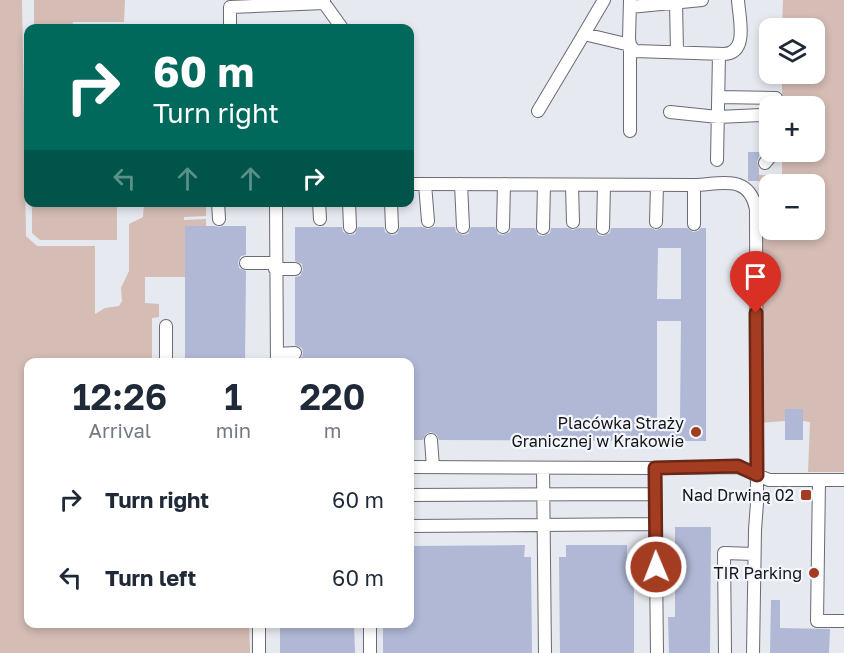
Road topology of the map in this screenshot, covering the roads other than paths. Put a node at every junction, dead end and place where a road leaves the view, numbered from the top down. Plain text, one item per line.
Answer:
1 (604, 0) edge
2 (702, 0) edge
3 (738, 0) edge
4 (324, 2) edge
5 (676, 2) junction
6 (630, 3) edge
7 (230, 24) edge
8 (339, 24) edge
9 (584, 34) junction
10 (630, 45) junction
11 (677, 52) junction
12 (718, 54) junction
13 (718, 97) junction
14 (759, 98) edge
15 (538, 111) dead end
16 (670, 112) dead end
17 (759, 115) edge
18 (718, 117) junction
19 (630, 131) dead end
20 (717, 160) dead end
21 (414, 184) edge
22 (424, 184) junction
23 (461, 184) junction
24 (504, 184) junction
25 (544, 184) junction
26 (572, 185) junction
27 (604, 185) junction
28 (657, 185) junction
29 (694, 185) junction
30 (218, 207) edge
31 (276, 207) edge
32 (319, 207) edge
33 (349, 207) edge
34 (392, 207) edge
35 (219, 219) dead end
36 (320, 219) dead end
37 (428, 221) dead end
38 (573, 222) dead end
39 (656, 222) dead end
40 (694, 224) dead end
41 (350, 227) dead end
42 (392, 227) dead end
43 (463, 227) dead end
44 (503, 228) dead end
45 (543, 228) dead end
46 (603, 228) dead end
47 (246, 263) dead end
48 (276, 266) junction
49 (295, 269) dead end
50 (166, 326) dead end
51 (295, 353) dead end
52 (166, 358) edge
53 (277, 358) edge
54 (280, 358) edge
55 (431, 440) dead end
56 (414, 467) edge
57 (433, 467) junction
58 (543, 468) junction
59 (655, 468) junction
60 (757, 475) junction
61 (819, 480) junction
62 (844, 480) edge
63 (544, 494) junction
64 (655, 494) junction
65 (414, 495) edge
66 (656, 524) junction
67 (544, 525) junction
68 (414, 526) edge
69 (754, 554) junction
70 (844, 621) edge
71 (259, 628) edge
72 (370, 628) edge
73 (259, 653) edge
74 (370, 653) edge
75 (545, 653) edge
76 (657, 653) edge
77 (724, 653) edge
78 (753, 653) edge

1 - 9 lane
2 - 5 lane
3 - 12 lane
4 - 7 lane
4 - 8 lane
5 - 6 lane
5 - 11 lane
6 - 10 lane
9 - 10 lane
9 - 15 lane
10 - 11 lane
10 - 19 lane
11 - 12 lane
12 - 13 lane
13 - 14 lane
13 - 18 lane
16 - 18 lane
17 - 18 lane
18 - 20 lane
21 - 22 lane
22 - 23 lane
22 - 37 lane
23 - 24 lane
23 - 43 lane
24 - 25 lane
24 - 44 lane
25 - 26 lane
25 - 45 lane
26 - 27 lane
26 - 38 lane
27 - 28 lane
27 - 46 lane
28 - 29 lane
28 - 39 lane
29 - 40 lane
29 - 60 lane
30 - 35 lane
31 - 48 lane
32 - 36 lane
33 - 41 lane
34 - 42 lane
47 - 48 lane
48 - 49 lane
48 - 53 lane
50 - 52 lane
51 - 54 lane
55 - 57 lane
56 - 57 lane
57 - 58 lane
58 - 59 lane
58 - 63 lane
59 - 60 lane
59 - 64 lane
60 - 61 lane
60 - 69 lane
61 - 62 lane
61 - 70 lane
63 - 64 lane
63 - 65 lane
63 - 67 lane
64 - 66 lane
66 - 67 lane
66 - 76 lane
67 - 68 lane
67 - 75 lane
69 - 77 lane
69 - 78 lane
71 - 73 lane
72 - 74 lane

